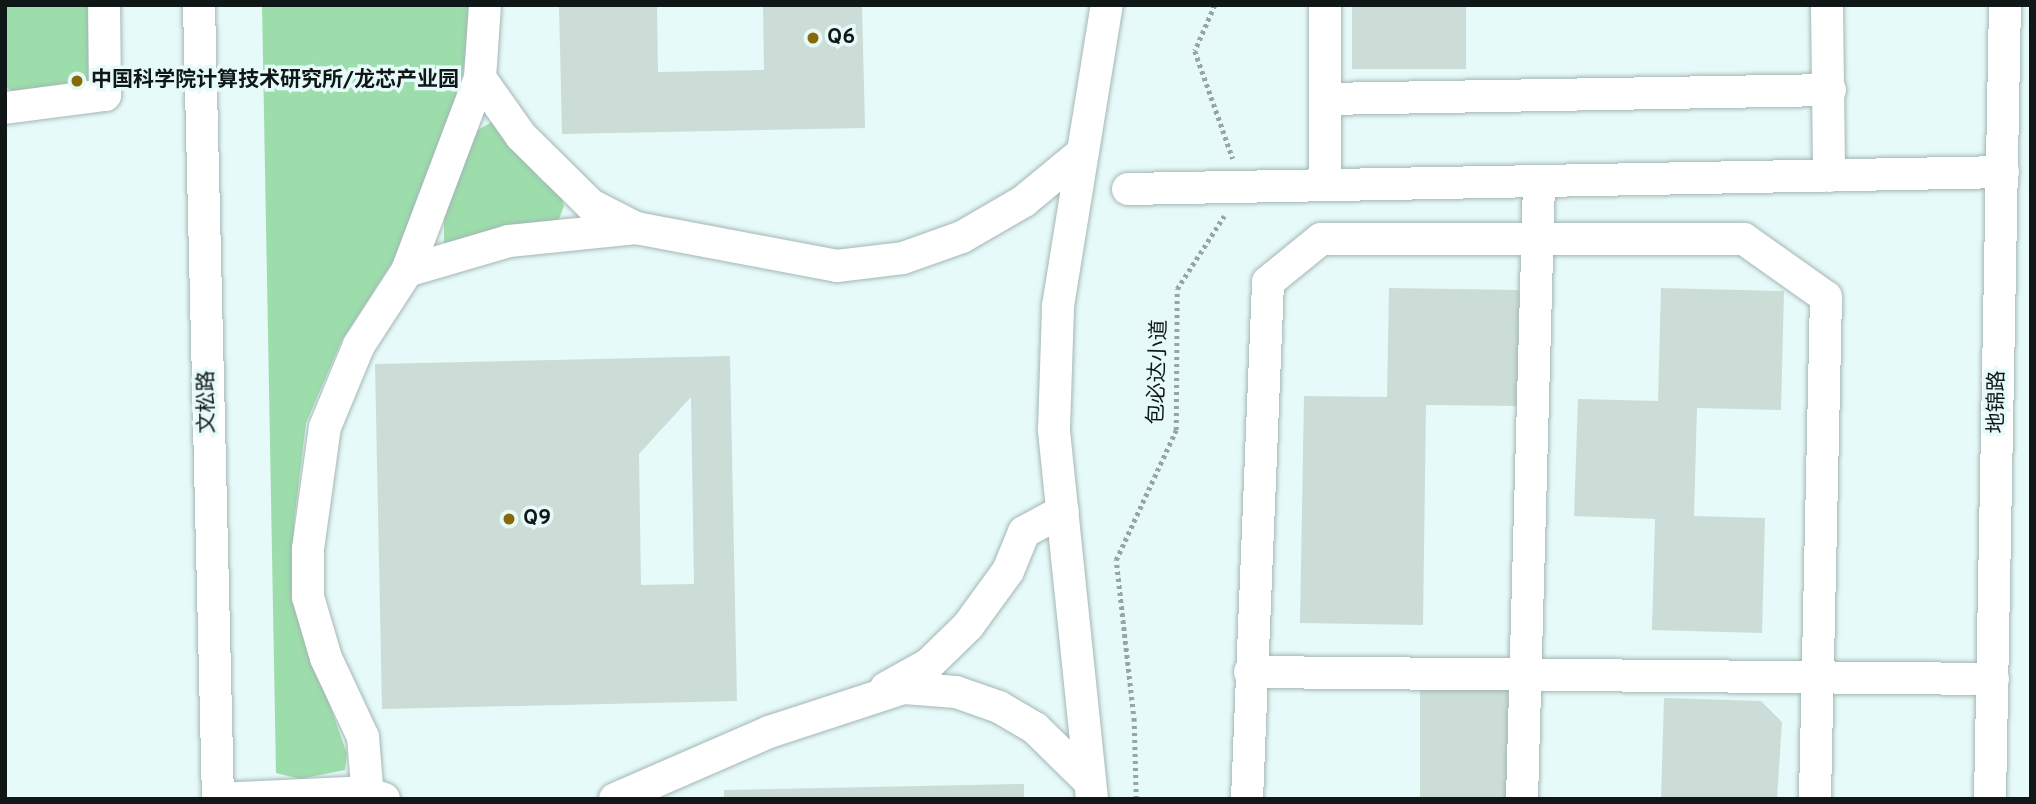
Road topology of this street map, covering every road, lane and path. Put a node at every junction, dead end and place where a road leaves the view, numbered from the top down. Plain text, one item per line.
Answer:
1 (104, 5) edge
2 (199, 5) edge
3 (485, 5) edge
4 (1107, 5) edge
5 (1215, 5) edge
6 (1325, 5) edge
7 (1827, 5) edge
8 (2005, 5) edge
9 (480, 78) junction
10 (1830, 90) junction
11 (1325, 99) junction
12 (5, 108) edge
13 (1082, 153) junction
14 (2003, 172) junction
15 (1829, 176) junction
16 (1539, 181) junction
17 (1325, 185) junction
18 (1243, 187) junction
19 (1128, 189) dead end
20 (636, 228) junction
21 (407, 271) junction
22 (1063, 512) junction
23 (1250, 672) junction
24 (1525, 674) junction
25 (1993, 679) junction
26 (870, 698) junction
27 (1091, 790) edge
28 (372, 796) edge
29 (218, 799) edge
30 (615, 799) edge
31 (1136, 799) edge
32 (1247, 799) edge
33 (1522, 799) edge
34 (1815, 799) edge
35 (1990, 799) edge

1 - 12 street
2 - 29 street, 文松路
3 - 9 street
4 - 13 street
5 - 18 path
6 - 11 street
7 - 10 street
8 - 14 street, 地锦路
9 - 20 street
9 - 21 street
10 - 11 street
10 - 15 street
11 - 17 street
13 - 20 street
13 - 22 street
14 - 15 street
14 - 25 street, 地锦路
15 - 16 street
16 - 17 street
16 - 24 street
17 - 18 street
18 - 19 street
18 - 31 path, 包必达小道
20 - 21 street
21 - 28 street
22 - 26 street
22 - 27 street
23 - 24 street
23 - 32 street
23 - 34 street
24 - 25 street
24 - 33 street
25 - 35 street, 地锦路
26 - 27 street
26 - 30 street
28 - 29 street

